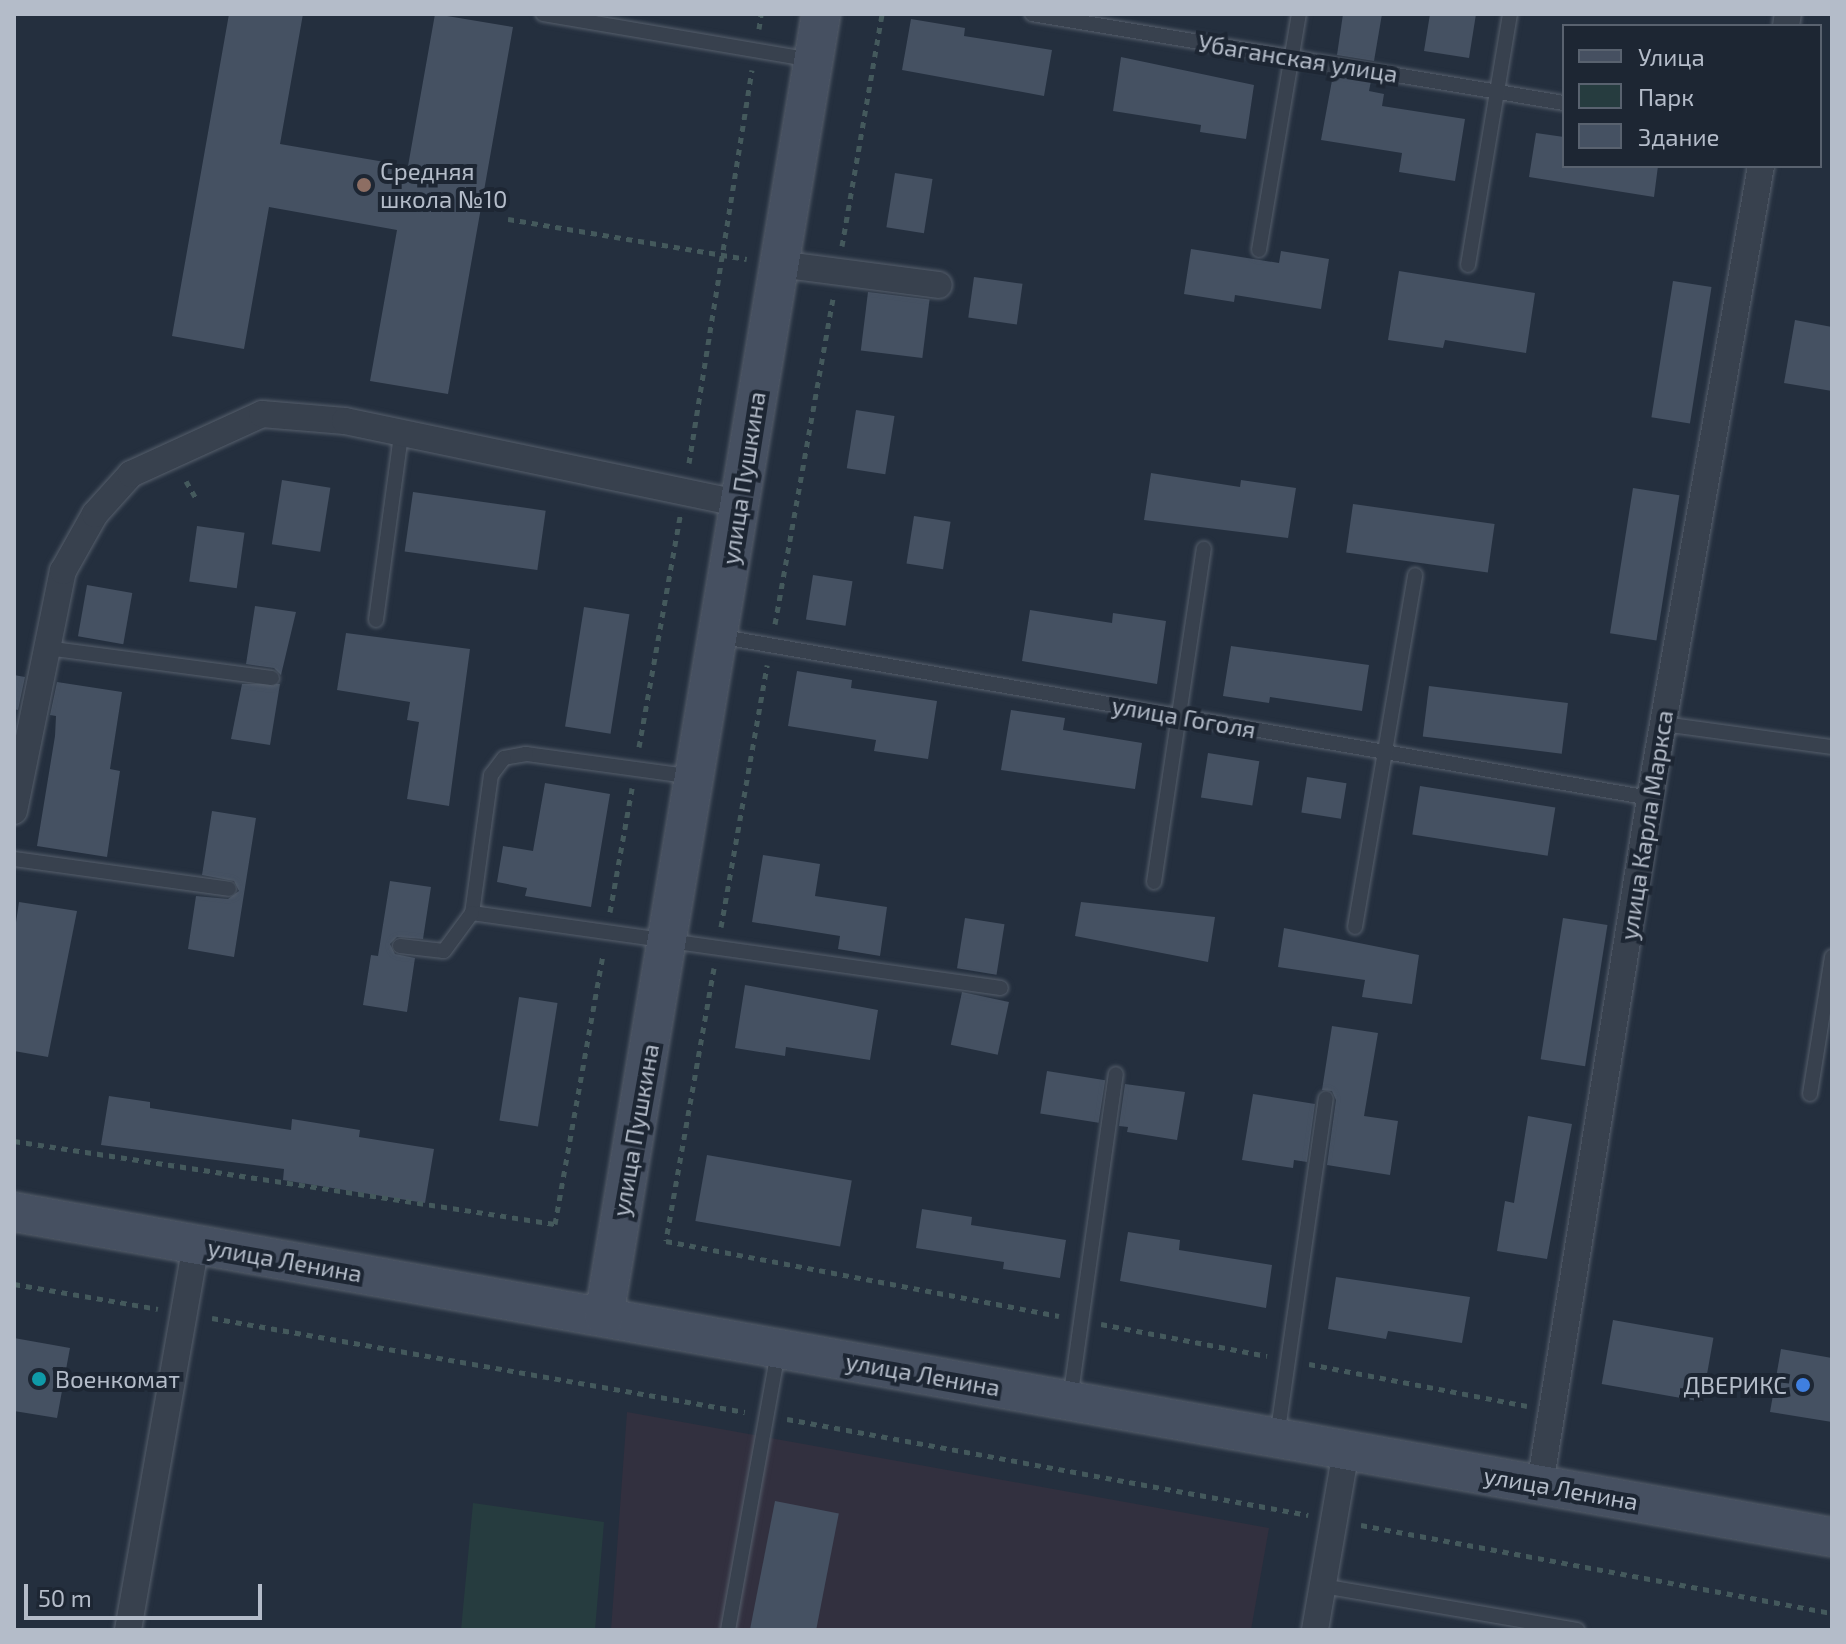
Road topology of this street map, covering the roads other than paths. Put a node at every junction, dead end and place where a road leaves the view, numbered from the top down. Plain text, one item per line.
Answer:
1 (543, 14) edge
2 (821, 14) edge
3 (1032, 14) edge
4 (1299, 14) edge
5 (1510, 14) edge
6 (1292, 57) junction
7 (813, 60) junction
8 (1497, 92) junction
9 (1562, 103) edge
10 (1761, 168) edge
11 (1259, 250) dead end
12 (779, 264) junction
13 (1468, 265) dead end
14 (939, 285) dead end
15 (401, 436) junction
16 (739, 503) junction
17 (1204, 549) dead end
18 (1415, 575) dead end
19 (376, 620) dead end
20 (717, 636) junction
21 (47, 648) junction
22 (272, 678) dead end
23 (1179, 716) junction
24 (1663, 724) junction
25 (1832, 747) edge
26 (1385, 752) junction
27 (694, 777) junction
28 (1650, 798) junction
29 (14, 811) edge
30 (14, 859) edge
31 (1154, 882) dead end
32 (229, 889) dead end
33 (472, 913) junction
34 (1355, 927) dead end
35 (666, 943) junction
36 (400, 946) dead end
37 (1832, 957) edge
38 (1001, 988) dead end
39 (1116, 1074) dead end
40 (1810, 1094) dead end
41 (1326, 1099) dead end
42 (14, 1212) edge
43 (196, 1245) junction
44 (604, 1317) junction
45 (778, 1348) junction
46 (1070, 1400) junction
47 (1277, 1438) junction
48 (1346, 1450) junction
49 (1540, 1485) junction
50 (1832, 1537) edge
51 (1323, 1586) junction
52 (128, 1630) edge
53 (728, 1630) edge
54 (1315, 1630) edge
55 (1577, 1630) edge

1 - 7 lane
2 - 7 street, улица Пушкина
3 - 6 lane, Убаганская улица
4 - 6 lane
5 - 8 lane
6 - 8 lane, Убаганская улица
6 - 11 lane
7 - 12 street, улица Пушкина
8 - 9 lane, Убаганская улица
8 - 13 lane
10 - 24 street, улица Карла Маркса
12 - 14 street
12 - 16 street, улица Пушкина
15 - 16 street
15 - 19 lane
15 - 21 street
16 - 20 street, улица Пушкина
17 - 23 lane
18 - 26 lane
20 - 23 lane, улица Гоголя
20 - 27 street, улица Пушкина
21 - 22 lane
21 - 29 street
23 - 26 lane, улица Гоголя
23 - 31 lane
24 - 25 lane
24 - 28 street, улица Карла Маркса
26 - 28 lane, улица Гоголя
26 - 34 lane
27 - 33 lane
27 - 35 street, улица Пушкина
28 - 49 street, улица Карла Маркса
30 - 32 lane
33 - 35 lane
33 - 36 lane
35 - 38 lane
35 - 44 street, улица Пушкина
37 - 40 lane
39 - 46 lane
41 - 47 lane
42 - 43 street, улица Ленина
43 - 44 street, улица Ленина
43 - 52 street
44 - 45 street, улица Ленина
45 - 46 street, улица Ленина
45 - 53 lane
46 - 47 street, улица Ленина
47 - 48 street, улица Ленина
48 - 49 street, улица Ленина
48 - 51 street
49 - 50 street, улица Ленина
51 - 54 street
51 - 55 lane

